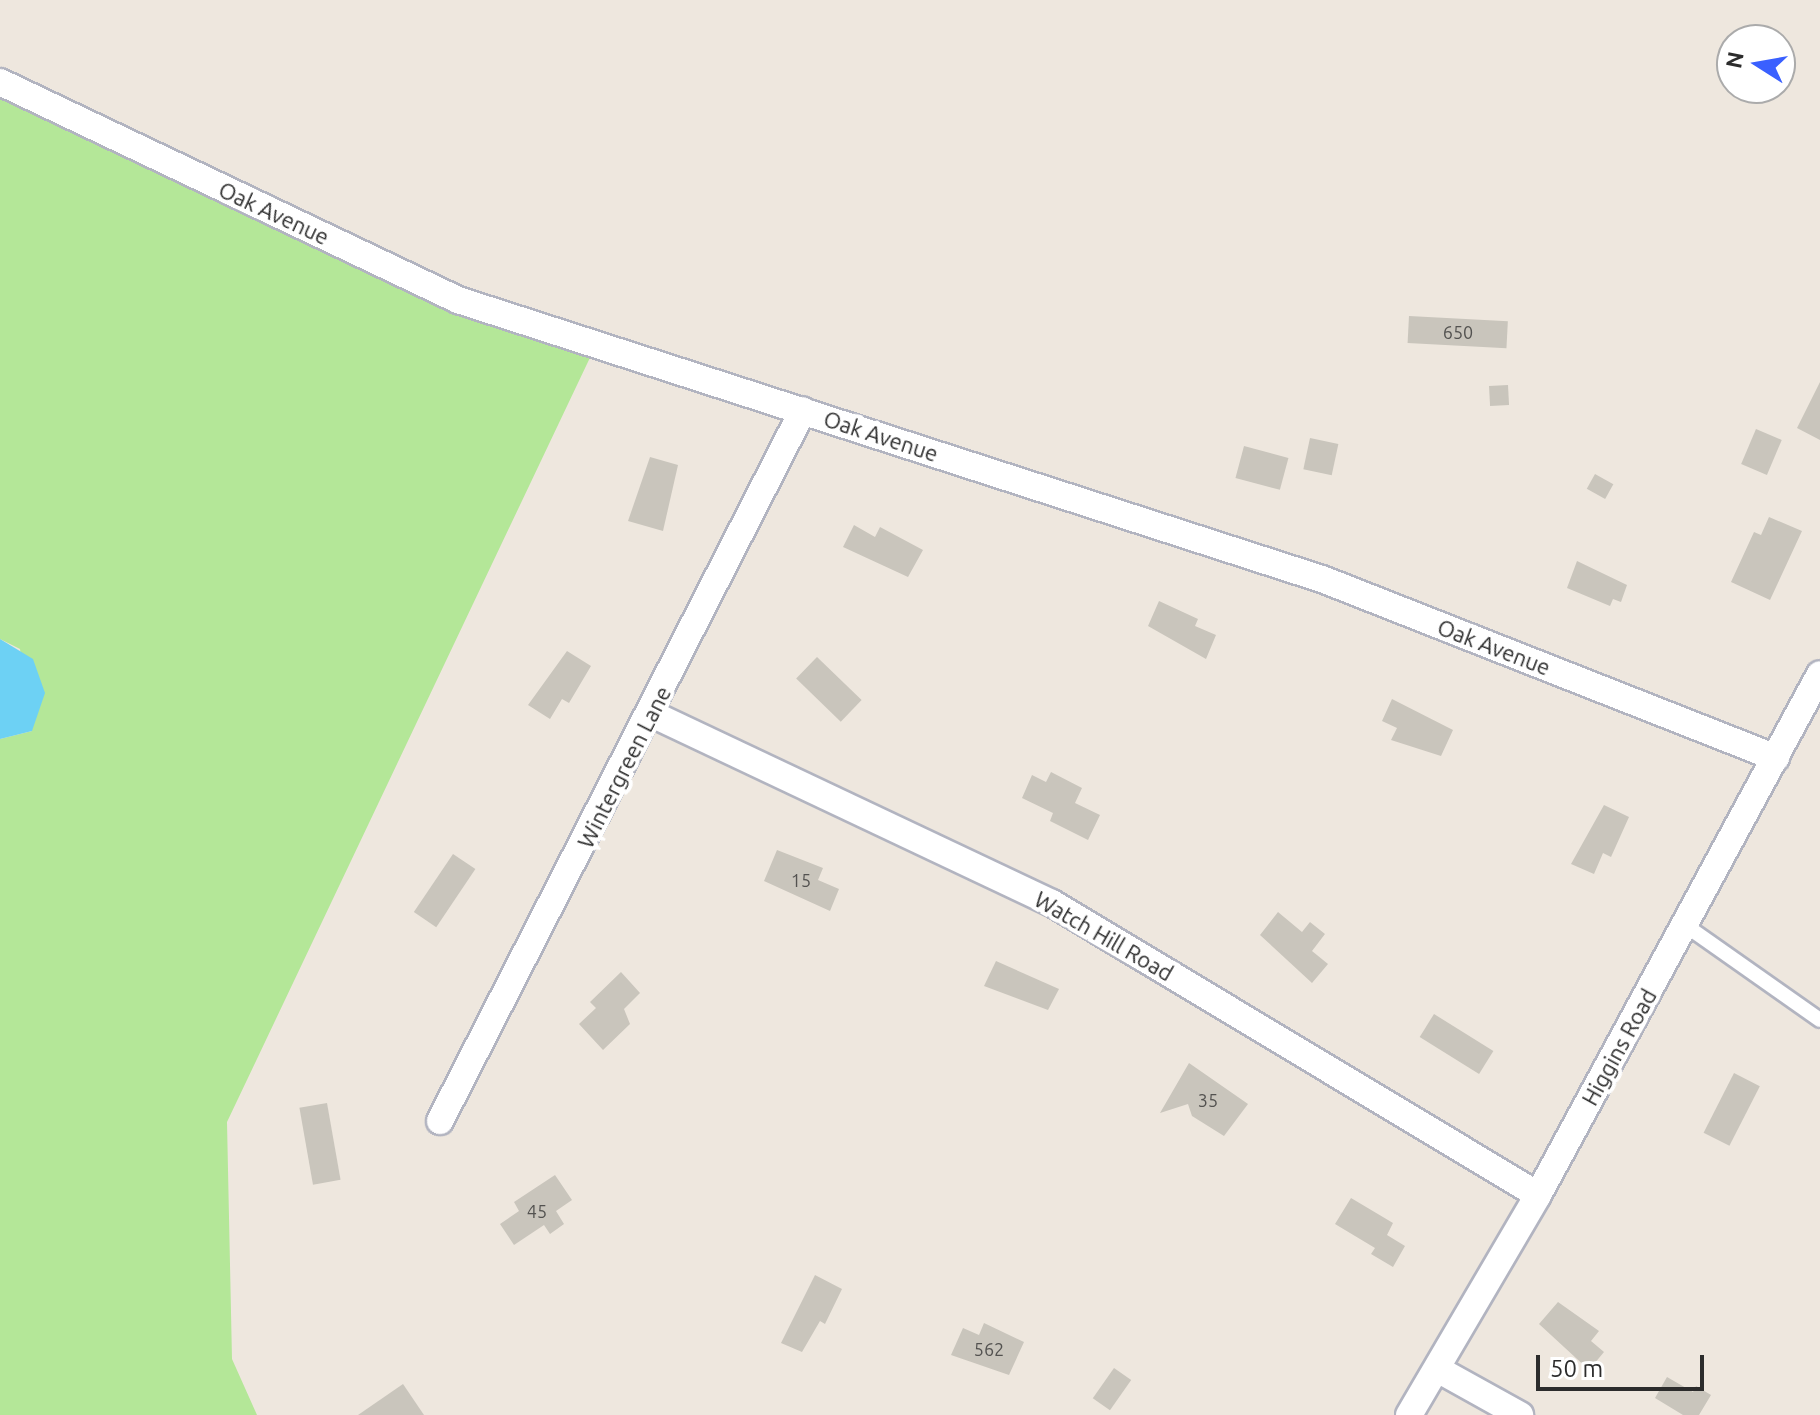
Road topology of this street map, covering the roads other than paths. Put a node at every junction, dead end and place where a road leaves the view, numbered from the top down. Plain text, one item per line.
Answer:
1 (0, 82) edge
2 (803, 410) junction
3 (1817, 687) edge
4 (652, 714) junction
5 (1776, 758) junction
6 (1685, 925) junction
7 (1820, 1020) edge
8 (440, 1121) dead end
9 (1538, 1195) junction
10 (1439, 1370) junction
11 (1409, 1415) edge
12 (1520, 1415) edge

1 - 2 street, Oak Avenue
2 - 4 street, Wintergreen Lane
2 - 5 street, Oak Avenue
3 - 5 street, Higgins Road
4 - 8 street, Wintergreen Lane
4 - 9 street, Watch Hill Road
5 - 6 street, Higgins Road
6 - 7 lane
6 - 9 street, Higgins Road
9 - 10 street, Higgins Road
10 - 11 street, Higgins Road
10 - 12 street

